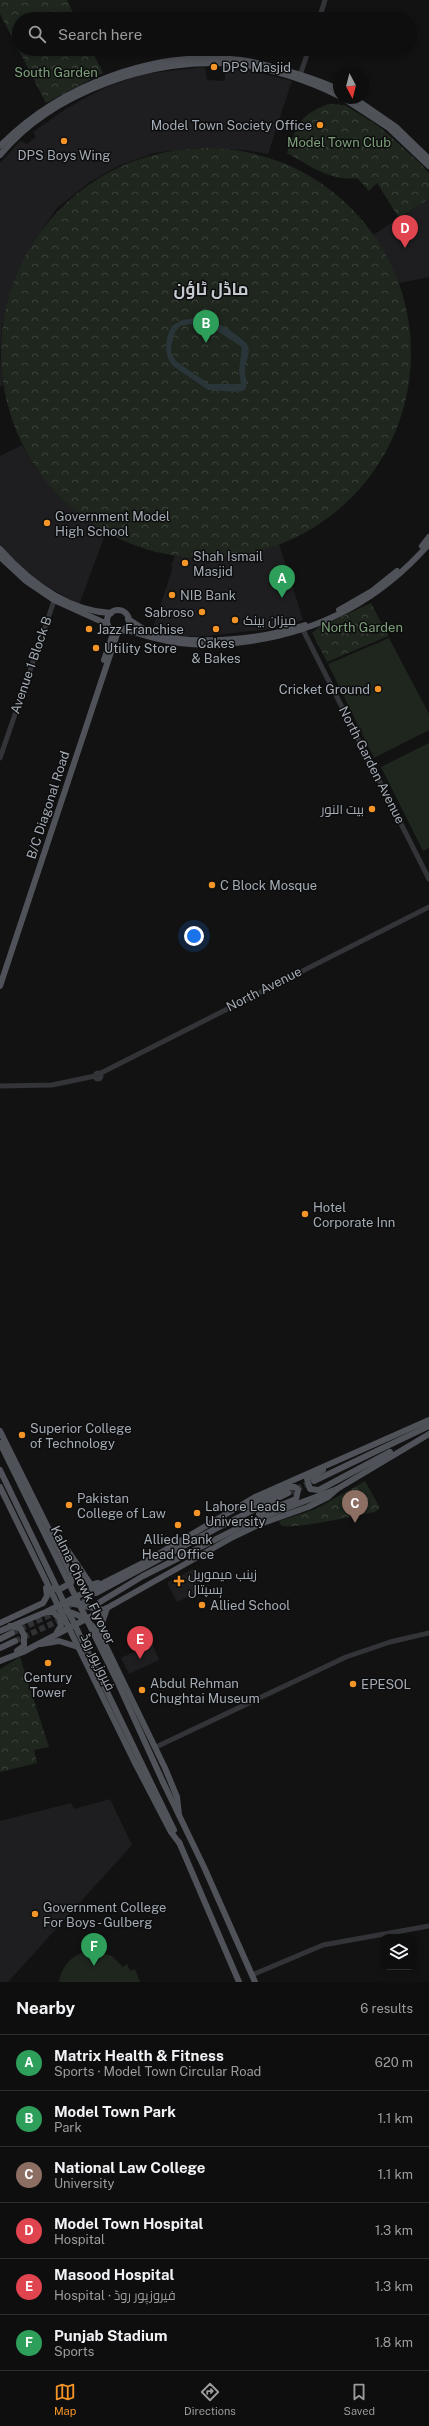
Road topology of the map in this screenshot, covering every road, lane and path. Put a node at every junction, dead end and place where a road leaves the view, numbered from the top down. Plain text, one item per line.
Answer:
1 (325, 0) edge
2 (321, 12) edge
3 (307, 56) edge
4 (300, 77) junction
5 (333, 88) edge
6 (333, 93) edge
7 (352, 104) edge
8 (363, 104) edge
9 (0, 146) edge
10 (0, 155) edge
11 (429, 159) edge
12 (429, 166) edge
13 (429, 537) edge
14 (429, 544) edge
15 (0, 549) edge
16 (0, 557) edge
17 (55, 598) junction
18 (110, 613) junction
19 (128, 619) junction
20 (108, 624) junction
21 (119, 630) junction
22 (303, 630) junction
23 (0, 758) edge
24 (429, 879) edge
25 (429, 907) edge
26 (0, 975) edge
27 (0, 986) edge
28 (0, 1086) edge
29 (429, 1420) edge
30 (429, 1426) edge
31 (0, 1431) edge
32 (429, 1434) edge
33 (385, 1439) junction
34 (413, 1442) junction
35 (0, 1443) edge
36 (0, 1470) edge
37 (314, 1481) tunnel mouth
38 (0, 1487) edge
39 (337, 1488) junction
40 (288, 1493) tunnel mouth
41 (182, 1541) junction
42 (58, 1544) junction
43 (189, 1553) junction
44 (41, 1571) junction
45 (126, 1571) junction
46 (95, 1591) junction
47 (65, 1602) junction
48 (100, 1602) dead end
49 (82, 1605) junction
50 (59, 1608) junction
51 (105, 1609) junction
52 (46, 1612) junction
53 (77, 1614) junction
54 (85, 1619) junction
55 (1, 1621) edge
56 (10, 1626) junction
57 (68, 1627) junction
58 (0, 1631) edge
59 (12, 1633) tunnel mouth
60 (429, 1633) edge
61 (56, 1634) junction
62 (0, 1639) edge
63 (15, 1640) tunnel mouth
64 (103, 1640) junction
65 (36, 1644) junction
66 (78, 1647) junction
67 (0, 1648) edge
68 (3, 1660) edge
69 (156, 1747) junction
70 (163, 1782) joint
71 (153, 1787) joint
72 (179, 1815) junction
73 (180, 1844) junction
74 (429, 1926) edge
75 (252, 1974) junction
76 (239, 1982) edge
77 (255, 1982) edge

1 - 2 street
3 - 4 street
4 - 5 main road
4 - 6 main road
4 - 9 main road
4 - 10 main road
7 - 12 main road
8 - 11 main road
13 - 19 main road
14 - 22 main road
15 - 17 main road
16 - 17 main road
17 - 18 main road
17 - 20 main road
17 - 23 street, Avenue 1 Block B
18 - 19 main road
18 - 20 main road
19 - 21 main road
20 - 21 main road
21 - 22 main road
21 - 26 main road, B/C Diagonal Road
21 - 27 main road, B/C Diagonal Road
22 - 24 street, North Garden Avenue
25 - 28 street, North Avenue
29 - 33 main road
30 - 37 main road
31 - 42 main road
32 - 34 main road
33 - 34 main road
33 - 41 main road
34 - 39 main road
35 - 70 main road, Kalma Chowk Flyover, bridge
36 - 71 main road, Kalma Chowk Flyover, bridge
38 - 44 main road, فیروزپور روڈ
39 - 43 main road
39 - 51 main road
40 - 46 main road
41 - 43 main road
41 - 45 main road
42 - 44 main road
42 - 45 main road
43 - 48 main road
44 - 47 main road
44 - 50 main road, فیروزپور روڈ
44 - 55 main road
45 - 46 main road
46 - 47 main road
46 - 49 main road
47 - 49 main road
47 - 50 main road
49 - 51 main road
49 - 53 main road
50 - 52 main road
50 - 53 main road
50 - 57 main road, فیروزپور روڈ
51 - 54 main road
51 - 64 main road, فیروزپور روڈ
52 - 56 main road
52 - 61 main road
53 - 54 main road
53 - 57 main road
54 - 57 main road
54 - 64 main road
56 - 58 main road
56 - 68 main road
57 - 61 main road
57 - 66 main road, فیروزپور روڈ
59 - 62 main road
60 - 69 street
61 - 65 main road
63 - 67 main road
64 - 69 main road, فیروزپور روڈ
65 - 66 main road
65 - 68 main road
66 - 73 main road, فیروزپور روڈ
69 - 72 main road, فیروزپور روڈ
70 - 72 main road, فیروزپور روڈ
71 - 73 main road, فیروزپور روڈ
72 - 75 main road, فیروزپور روڈ
73 - 76 main road, فیروزپور روڈ
74 - 75 street
75 - 77 main road, فیروزپور روڈ

